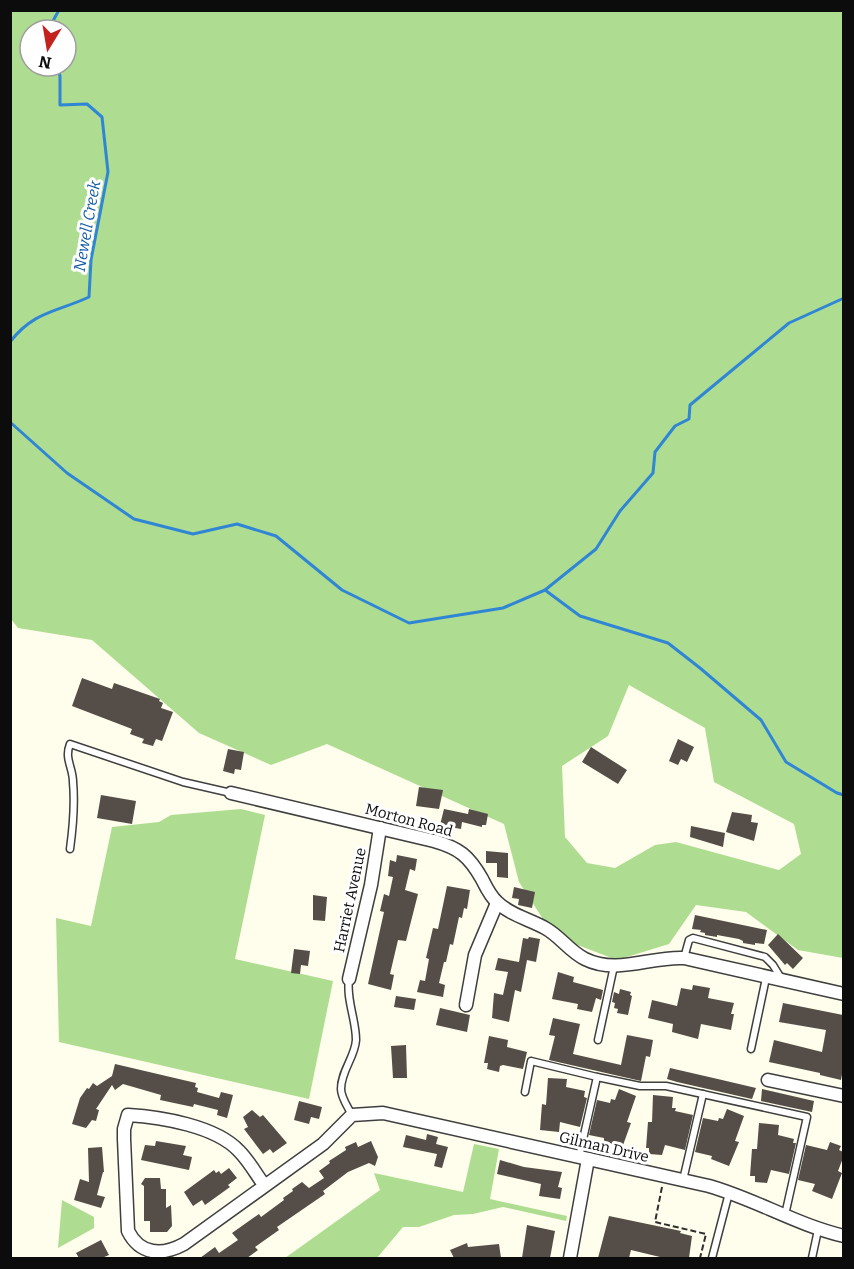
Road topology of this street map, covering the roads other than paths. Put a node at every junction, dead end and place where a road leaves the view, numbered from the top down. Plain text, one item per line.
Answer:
1 (231, 793) joint
2 (380, 828) junction
3 (70, 849) dead end
4 (497, 903) junction
5 (684, 958) junction
6 (614, 966) junction
7 (766, 978) junction
8 (349, 979) joint
9 (783, 981) junction
10 (843, 994) edge
11 (466, 1005) dead end
12 (598, 1040) dead end
13 (751, 1049) dead end
14 (597, 1077) junction
15 (768, 1080) dead end
16 (525, 1092) dead end
17 (703, 1094) junction
18 (843, 1096) edge
19 (352, 1115) junction
20 (583, 1158) junction
21 (683, 1180) junction
22 (264, 1185) junction
23 (729, 1192) junction
24 (785, 1215) junction
25 (818, 1230) junction
26 (843, 1236) edge
27 (570, 1258) edge
28 (712, 1258) edge
29 (812, 1258) edge

1 - 2 street, Morton Road
1 - 3 lane, Morton Road
2 - 4 street, Morton Road
2 - 8 street, Harriet Avenue
4 - 6 street, Morton Road
4 - 11 street
5 - 6 street, Morton Road
5 - 7 street, Morton Road
5 - 9 lane
6 - 12 lane
7 - 9 street, Morton Road
7 - 13 lane
8 - 19 lane
9 - 10 street, Morton Road
14 - 16 lane
14 - 17 lane
14 - 20 lane
15 - 18 street
17 - 21 lane
17 - 24 lane
19 - 20 street, Gilman Drive
19 - 22 street
20 - 21 street, Gilman Drive
20 - 27 street
21 - 23 street, Gilman Drive
22 - 22 street
23 - 24 street, Gilman Drive
23 - 28 lane
24 - 25 street, Gilman Drive
25 - 26 street, Gilman Drive
25 - 29 lane

